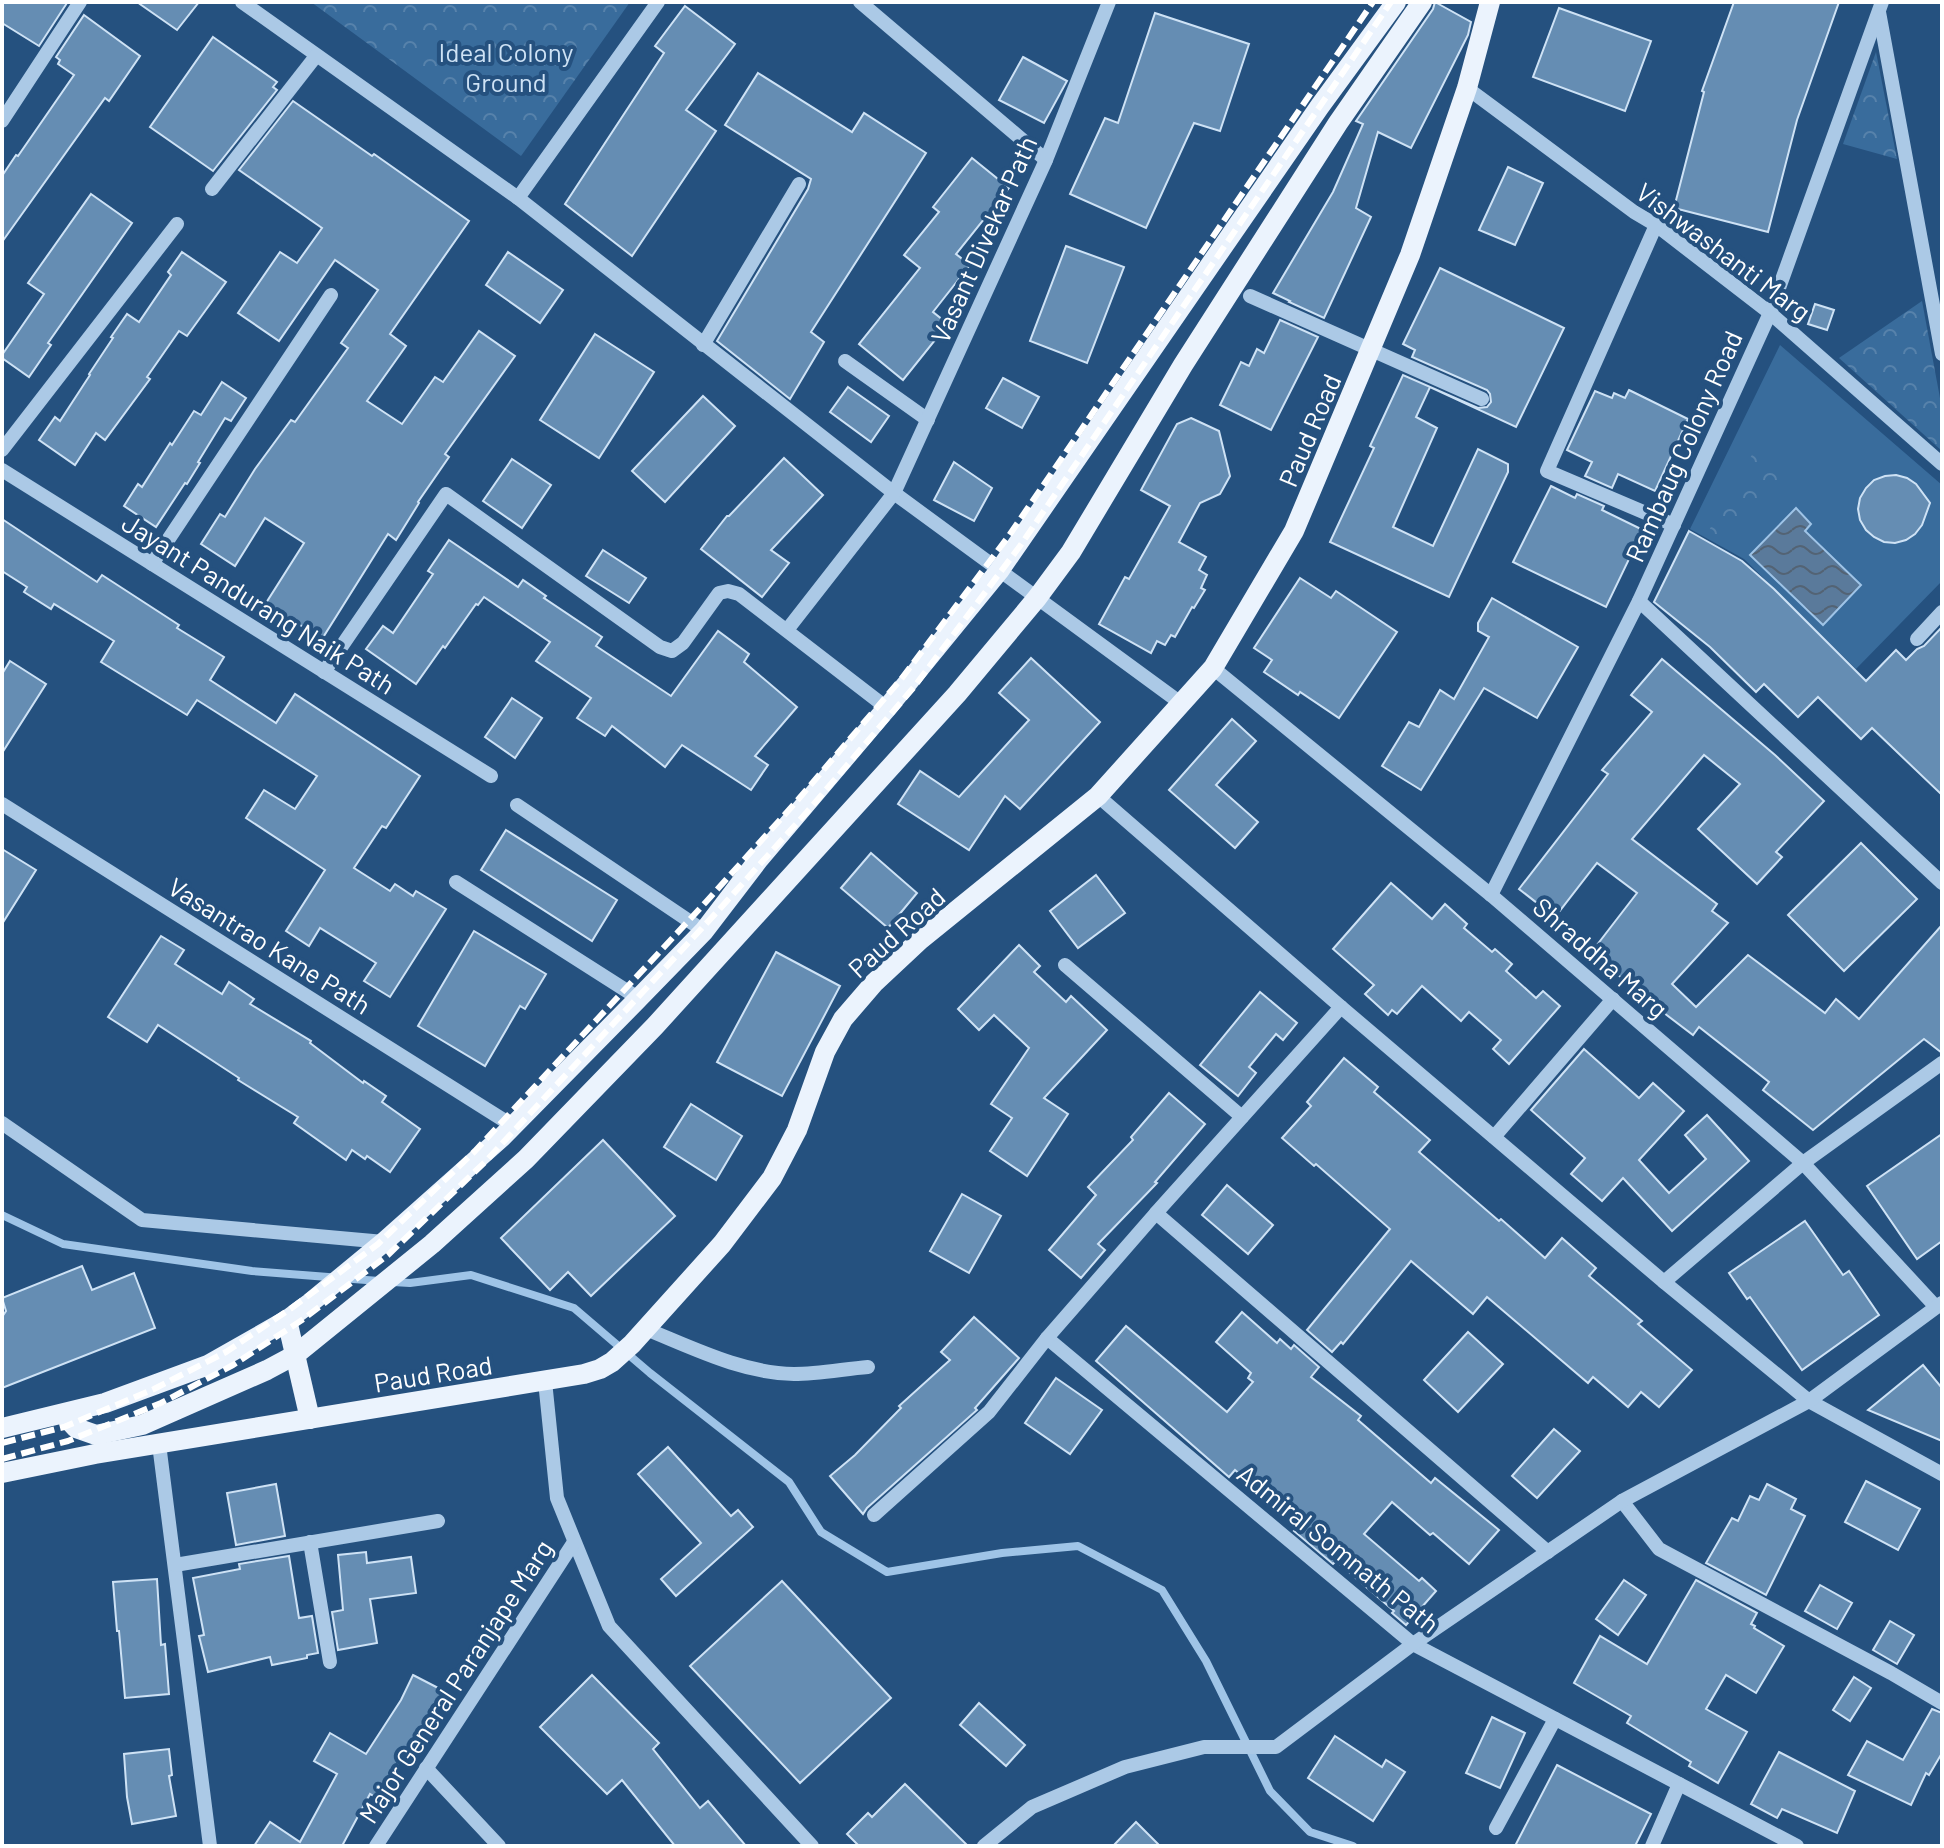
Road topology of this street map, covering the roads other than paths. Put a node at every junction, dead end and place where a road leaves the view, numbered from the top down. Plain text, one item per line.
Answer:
1 (80, 2) edge
2 (242, 2) edge
3 (658, 2) edge
4 (860, 2) edge
5 (1109, 2) edge
6 (1396, 2) edge
7 (1422, 2) edge
8 (1490, 2) edge
9 (1881, 7) edge
10 (316, 56) junction
11 (1467, 88) junction
12 (2, 121) edge
13 (1046, 160) junction
14 (799, 184) dead end
15 (212, 189) dead end
16 (518, 198) junction
17 (177, 224) dead end
18 (1656, 225) junction
19 (331, 295) dead end
20 (1250, 296) dead end
21 (1770, 313) junction
22 (703, 345) junction
23 (1370, 351) junction
24 (1942, 354) edge
25 (845, 361) dead end
26 (1482, 399) dead end
27 (928, 420) junction
28 (2, 450) edge
29 (1942, 464) edge
30 (2, 470) edge
31 (894, 493) junction
32 (1674, 525) junction
33 (152, 564) junction
34 (999, 571) junction
35 (1037, 598) junction
36 (1639, 601) junction
37 (1942, 612) edge
38 (787, 630) junction
39 (1917, 639) dead end
40 (1213, 668) junction
41 (324, 672) junction
42 (1182, 704) junction
43 (887, 708) junction
44 (491, 776) dead end
45 (1098, 796) junction
46 (2, 804) edge
47 (517, 805) dead end
48 (456, 882) dead end
49 (1942, 883) edge
50 (1491, 895) junction
51 (704, 931) junction
52 (1065, 965) dead end
53 (638, 998) junction
54 (1613, 999) junction
55 (1341, 1007) junction
56 (1942, 1063) edge
57 (1242, 1117) junction
58 (2, 1123) edge
59 (513, 1126) junction
60 (1494, 1137) junction
61 (1803, 1163) junction
62 (1156, 1213) junction
63 (384, 1242) junction
64 (1664, 1282) junction
65 (1939, 1305) edge
66 (287, 1320) junction
67 (639, 1336) junction
68 (1047, 1338) junction
69 (295, 1355) junction
70 (868, 1367) dead end
71 (545, 1381) junction
72 (1809, 1401) junction
73 (63, 1414) junction
74 (310, 1419) junction
75 (2, 1428) edge
76 (159, 1444) junction
77 (2, 1473) edge
78 (1942, 1474) edge
79 (1622, 1501) junction
80 (874, 1515) dead end
81 (438, 1521) dead end
82 (310, 1542) junction
83 (574, 1542) junction
84 (1548, 1552) junction
85 (175, 1565) junction
86 (1413, 1644) junction
87 (330, 1662) dead end
88 (1942, 1703) edge
89 (1555, 1719) junction
90 (426, 1768) junction
91 (1679, 1784) junction
92 (1496, 1828) dead end
93 (210, 1846) edge
94 (376, 1846) edge
95 (499, 1846) edge
96 (812, 1846) edge
97 (984, 1846) edge
98 (1652, 1846) edge
99 (1797, 1846) edge

1 - 12 street
2 - 10 street
3 - 16 street
4 - 13 street
5 - 13 street, Vasant Divekar Path
6 - 34 main road
7 - 35 main road
8 - 11 main road, Paud Road
9 - 21 street, Rambaug Colony Road
9 - 24 street
10 - 15 street
10 - 16 street
11 - 18 street, Vishwashanti Marg
11 - 23 main road, Paud Road
13 - 27 street, Vasant Divekar Path
14 - 22 street
16 - 22 street
17 - 28 street
18 - 21 street, Vishwashanti Marg
18 - 32 street
19 - 33 street
20 - 23 street
21 - 29 street, Vishwashanti Marg
21 - 32 street, Rambaug Colony Road
22 - 31 street
23 - 26 street
23 - 40 main road, Paud Road
25 - 27 street
27 - 31 street, Vasant Divekar Path
30 - 33 street, Jayant Pandurang Naik Path
31 - 34 street
31 - 38 street, Vasant Divekar Path
32 - 36 street, Rambaug Colony Road
33 - 41 street, Jayant Pandurang Naik Path
34 - 35 street
34 - 43 main road
35 - 42 street
35 - 69 main road
36 - 49 street
36 - 50 street, Rambaug Colony Road
37 - 39 street
38 - 41 street
38 - 43 street
40 - 42 main road, Paud Road
40 - 50 street, Shraddha Marg
41 - 44 street, Jayant Pandurang Naik Path
42 - 45 main road, Paud Road
43 - 51 main road
45 - 55 street
45 - 67 main road, Paud Road
46 - 59 street, Vasantrao Kane Path
47 - 51 street
48 - 53 street
50 - 54 street, Shraddha Marg
51 - 53 main road
52 - 57 street
53 - 59 main road
54 - 60 street
54 - 61 street, Shraddha Marg
55 - 57 street
55 - 60 street
56 - 61 street
57 - 62 street
58 - 63 street
59 - 63 main road
60 - 64 street
61 - 64 street
61 - 65 street, Shraddha Marg
62 - 68 street
62 - 84 street
63 - 66 main road
64 - 72 street
65 - 72 street
66 - 69 main road
66 - 73 main road
67 - 70 street
67 - 71 main road, Paud Road
68 - 80 street
68 - 86 street, Admiral Somnath Path
69 - 73 main road
69 - 74 main road
71 - 74 main road, Paud Road
71 - 83 street
72 - 78 street
72 - 79 street
73 - 75 main road
74 - 76 main road, Paud Road
76 - 77 main road, Paud Road
76 - 85 street
79 - 84 street
79 - 88 street
81 - 82 street
82 - 85 street
82 - 87 street
83 - 90 street, Major General Paranjape Marg
83 - 96 street
84 - 86 street
85 - 93 street
86 - 89 street, Admiral Somnath Path
86 - 97 street
89 - 91 street, Admiral Somnath Path
89 - 92 street
90 - 94 street, Major General Paranjape Marg
90 - 95 street
91 - 98 street
91 - 99 street, Admiral Somnath Path

